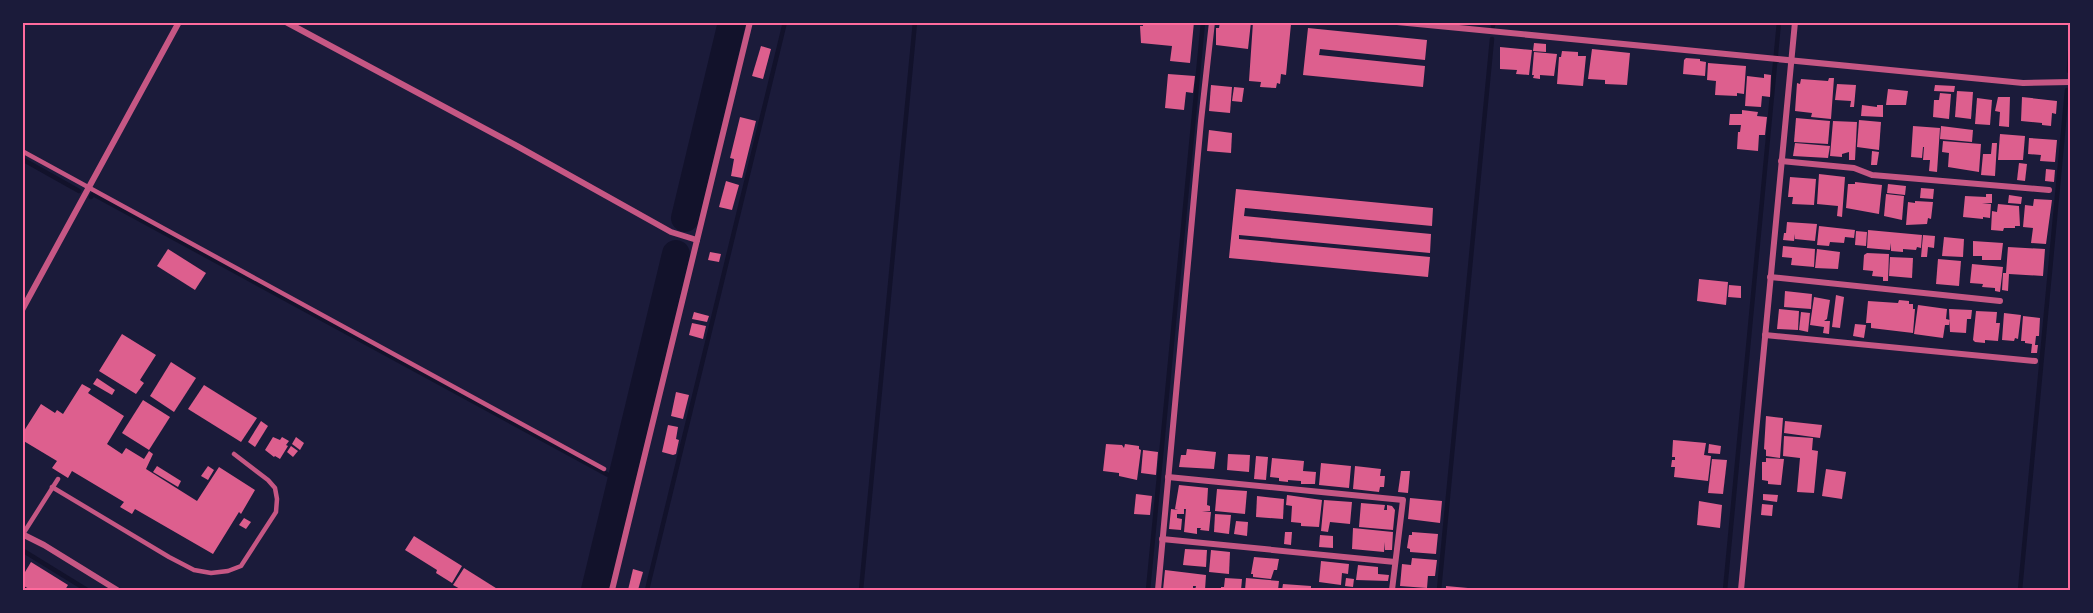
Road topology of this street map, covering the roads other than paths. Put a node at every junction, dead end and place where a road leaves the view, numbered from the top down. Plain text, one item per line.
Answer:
1 (178, 22) edge
2 (286, 22) edge
3 (750, 22) edge
4 (1212, 22) edge
5 (1397, 22) edge
6 (1795, 22) edge
7 (1791, 60) junction
8 (2070, 82) edge
9 (22, 151) edge
10 (1781, 162) junction
11 (89, 187) junction
12 (2049, 190) dead end
13 (697, 240) junction
14 (1770, 277) junction
15 (2000, 301) dead end
16 (22, 310) edge
17 (1765, 335) junction
18 (2035, 361) dead end
19 (234, 453) dead end
20 (604, 469) dead end
21 (1168, 477) junction
22 (58, 479) dead end
23 (52, 487) junction
24 (23, 534) edge
25 (1162, 539) junction
26 (1395, 562) junction
27 (117, 591) edge
28 (612, 591) edge
29 (1158, 591) edge
30 (1392, 591) edge
31 (1741, 591) edge

1 - 11 street
2 - 13 street
3 - 13 street
4 - 21 street
5 - 7 street
6 - 7 street
7 - 8 street
7 - 10 street
9 - 11 lane
10 - 12 street
10 - 14 street
11 - 16 street
11 - 20 lane
13 - 28 street
14 - 15 street
14 - 17 street
17 - 18 street
17 - 31 street
19 - 23 lane
21 - 25 street
21 - 26 street
22 - 23 lane
23 - 24 lane
24 - 27 street
25 - 26 street
25 - 29 street
26 - 30 street

